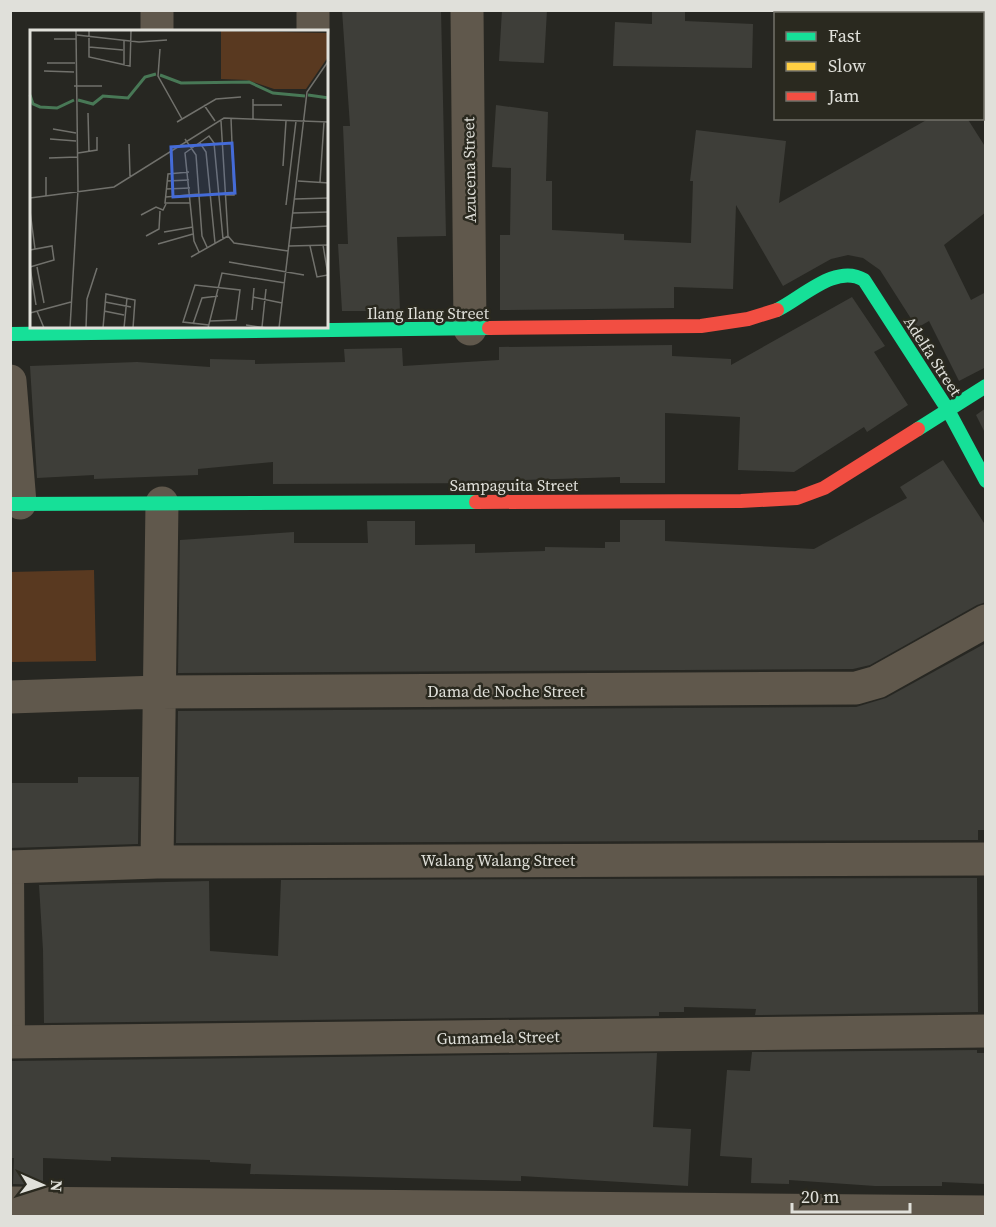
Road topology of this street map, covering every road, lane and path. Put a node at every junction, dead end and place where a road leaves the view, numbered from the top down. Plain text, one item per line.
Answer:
1 (158, 10) edge
2 (313, 10) edge
3 (467, 10) edge
4 (157, 30) edge
5 (313, 30) edge
6 (835, 279) joint
7 (314, 329) edge
8 (470, 329) junction
9 (157, 330) edge
10 (10, 334) edge
11 (10, 381) edge
12 (986, 386) edge
13 (948, 410) junction
14 (986, 481) edge
15 (162, 503) junction
16 (15, 504) edge
17 (986, 621) edge
18 (158, 692) junction
19 (10, 697) edge
20 (986, 859) edge
21 (157, 862) junction
22 (14, 867) edge
23 (986, 1031) edge
24 (14, 1042) edge
25 (10, 1203) edge
26 (986, 1212) edge

1 - 4 street
2 - 5 street
3 - 8 street, Azucena Street
6 - 8 street, Ilang Ilang Street
6 - 13 street, Adelfa Street
7 - 8 street, Ilang Ilang Street
7 - 9 street, Ilang Ilang Street
9 - 10 street, Ilang Ilang Street
11 - 16 street
12 - 13 street, Sampaguita Street
13 - 14 street, Adelfa Street
13 - 15 street, Sampaguita Street
15 - 16 street, Sampaguita Street
15 - 18 street
17 - 18 street, Dama de Noche Street
18 - 19 street, Dama de Noche Street
18 - 21 street
20 - 21 street, Walang Walang Street
21 - 22 street, Walang Walang Street
22 - 24 lane
23 - 24 street, Gumamela Street
25 - 26 street

